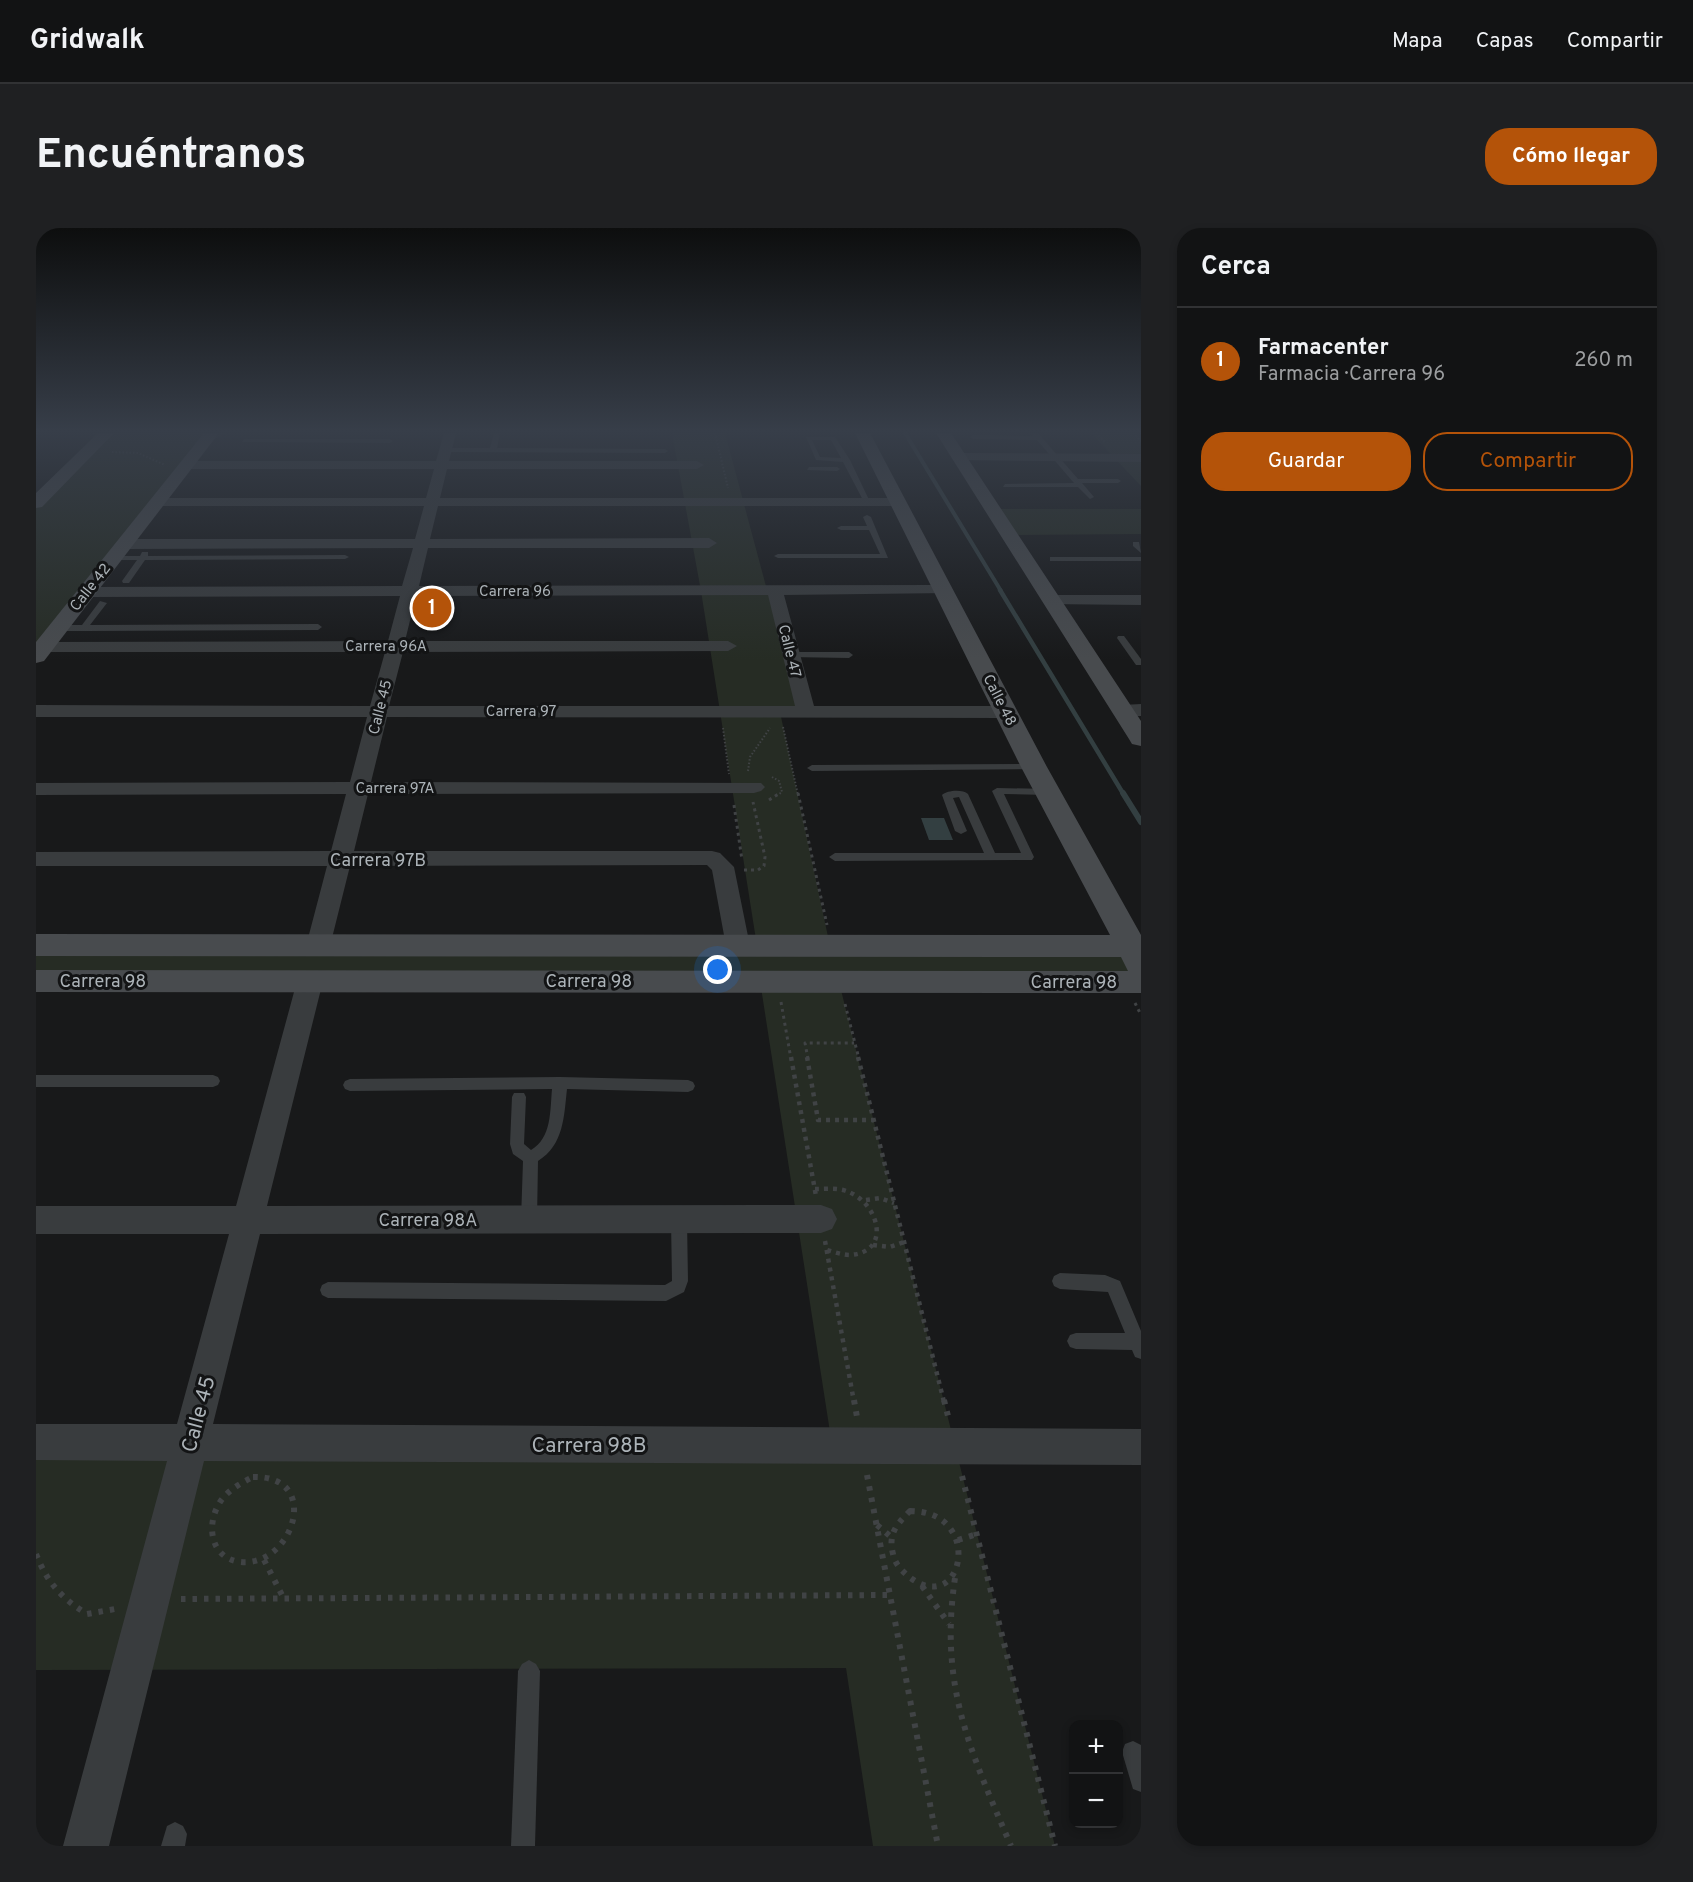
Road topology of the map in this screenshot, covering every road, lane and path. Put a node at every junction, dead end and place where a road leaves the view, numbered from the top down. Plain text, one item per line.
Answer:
1 (152, 509) edge
2 (430, 509) edge
3 (866, 509) edge
4 (900, 509) edge
5 (992, 509) edge
6 (841, 528) dead end
7 (872, 528) junction
8 (422, 543) junction
9 (709, 543) dead end
10 (119, 551) junction
11 (144, 555) junction
12 (778, 556) dead end
13 (345, 557) dead end
14 (1053, 559) dead end
15 (1141, 559) edge
16 (126, 581) dead end
17 (943, 590) junction
18 (409, 591) junction
19 (775, 591) junction
20 (87, 592) junction
21 (1051, 600) junction
22 (1141, 600) edge
23 (103, 603) dead end
24 (318, 627) dead end
25 (58, 628) junction
26 (84, 628) junction
27 (1121, 638) dead end
28 (395, 646) junction
29 (728, 646) dead end
30 (40, 651) edge
31 (791, 655) junction
32 (849, 655) dead end
33 (1124, 663) dead end
34 (1140, 663) edge
35 (36, 711) edge
36 (378, 711) junction
37 (720, 711) junction
38 (773, 711) junction
39 (806, 711) junction
40 (1132, 711) edge
41 (1006, 712) junction
42 (1141, 739) edge
43 (1034, 767) junction
44 (812, 768) dead end
45 (730, 780) dead end
46 (752, 787) junction
47 (359, 788) junction
48 (36, 789) edge
49 (1048, 792) junction
50 (961, 831) dead end
51 (835, 857) dead end
52 (991, 857) junction
53 (36, 859) edge
54 (340, 860) junction
55 (744, 870) dead end
56 (829, 933) dead end
57 (36, 945) edge
58 (318, 946) junction
59 (738, 946) junction
60 (1138, 953) edge
61 (36, 981) edge
62 (310, 981) junction
63 (1137, 991) edge
64 (1141, 1015) edge
65 (854, 1043) dead end
66 (36, 1081) edge
67 (213, 1081) dead end
68 (560, 1083) junction
69 (350, 1085) dead end
70 (688, 1086) dead end
71 (519, 1097) dead end
72 (874, 1120) dead end
73 (531, 1158) junction
74 (815, 1189) dead end
75 (866, 1200) junction
76 (894, 1204) dead end
77 (36, 1220) edge
78 (249, 1220) junction
79 (529, 1220) junction
80 (679, 1220) junction
81 (820, 1220) dead end
82 (904, 1242) dead end
83 (873, 1245) junction
84 (826, 1250) dead end
85 (1060, 1281) dead end
86 (328, 1290) dead end
87 (1076, 1341) dead end
88 (1139, 1347) edge
89 (36, 1442) edge
90 (191, 1443) junction
91 (1141, 1447) edge
92 (876, 1524) dead end
93 (977, 1534) dead end
94 (890, 1536) junction
95 (958, 1540) junction
96 (36, 1554) edge
97 (264, 1560) junction
98 (955, 1578) junction
99 (922, 1586) junction
100 (889, 1595) dead end
101 (150, 1599) junction
102 (284, 1599) junction
103 (949, 1624) junction
104 (529, 1671) dead end
105 (1133, 1752) dead end
106 (1141, 1781) edge
107 (86, 1846) edge
108 (523, 1846) edge
109 (1011, 1846) edge

1 - 10 street, Calle 42
2 - 8 street, Calle 45
3 - 7 lane
4 - 17 street, Calle 48
5 - 21 street
6 - 7 lane
7 - 12 lane
8 - 9 street
8 - 10 street
8 - 18 street, Calle 45
10 - 11 lane
10 - 20 street, Calle 42
11 - 13 lane
11 - 16 lane
14 - 15 lane
17 - 19 street, Carrera 96
17 - 41 street, Calle 48
18 - 19 street, Carrera 96
18 - 20 street, Carrera 96
18 - 28 street, Calle 45
19 - 31 street, Calle 47
20 - 25 street, Calle 42
21 - 22 street
21 - 40 street
23 - 26 lane
24 - 26 lane
25 - 26 lane
25 - 30 street, Calle 42
27 - 34 lane
28 - 29 street, Carrera 96A
28 - 30 street, Carrera 96A
28 - 36 street, Calle 45
31 - 32 lane
31 - 39 street, Calle 47
33 - 34 lane
35 - 36 street, Carrera 97
36 - 37 street, Carrera 97
36 - 47 street, Calle 45
37 - 38 street, Carrera 97
37 - 45 path
38 - 39 street, Carrera 97
38 - 46 path
38 - 56 path
39 - 41 street, Carrera 97
40 - 42 street
41 - 43 street, Calle 48
43 - 44 lane
43 - 49 street, Calle 48
46 - 47 street, Carrera 97A
46 - 55 path
47 - 48 street, Carrera 97A
47 - 54 street, Calle 45
49 - 52 lane
49 - 60 street, Calle 48
50 - 52 lane
51 - 52 lane
53 - 54 street, Carrera 97B
54 - 58 street, Calle 45
54 - 59 street, Carrera 97B
57 - 58 street, Carrera 98
58 - 59 street, Carrera 98
59 - 60 street, Carrera 98
61 - 62 street, Carrera 98
62 - 63 street, Carrera 98
62 - 78 street, Calle 45
63 - 64 path
65 - 72 path
66 - 67 lane
68 - 69 lane
68 - 70 lane
68 - 73 lane
71 - 73 lane
73 - 79 lane
74 - 75 path
75 - 76 path
75 - 83 path
77 - 78 street, Carrera 98A
78 - 79 street, Carrera 98A
78 - 90 street, Calle 45
79 - 80 street, Carrera 98A
80 - 81 street, Carrera 98A
80 - 86 lane
82 - 83 path
83 - 84 path
85 - 88 lane
87 - 88 lane
89 - 90 street, Carrera 98B
90 - 91 street, Carrera 98B
90 - 101 street, Calle 45
92 - 94 path
93 - 95 path
94 - 95 path
94 - 99 path
95 - 98 path
96 - 101 path
97 - 97 path
97 - 102 path
98 - 99 path
98 - 103 path
99 - 103 path
100 - 102 path
101 - 102 path
101 - 107 street, Calle 45
103 - 109 path
104 - 108 lane
105 - 106 lane

